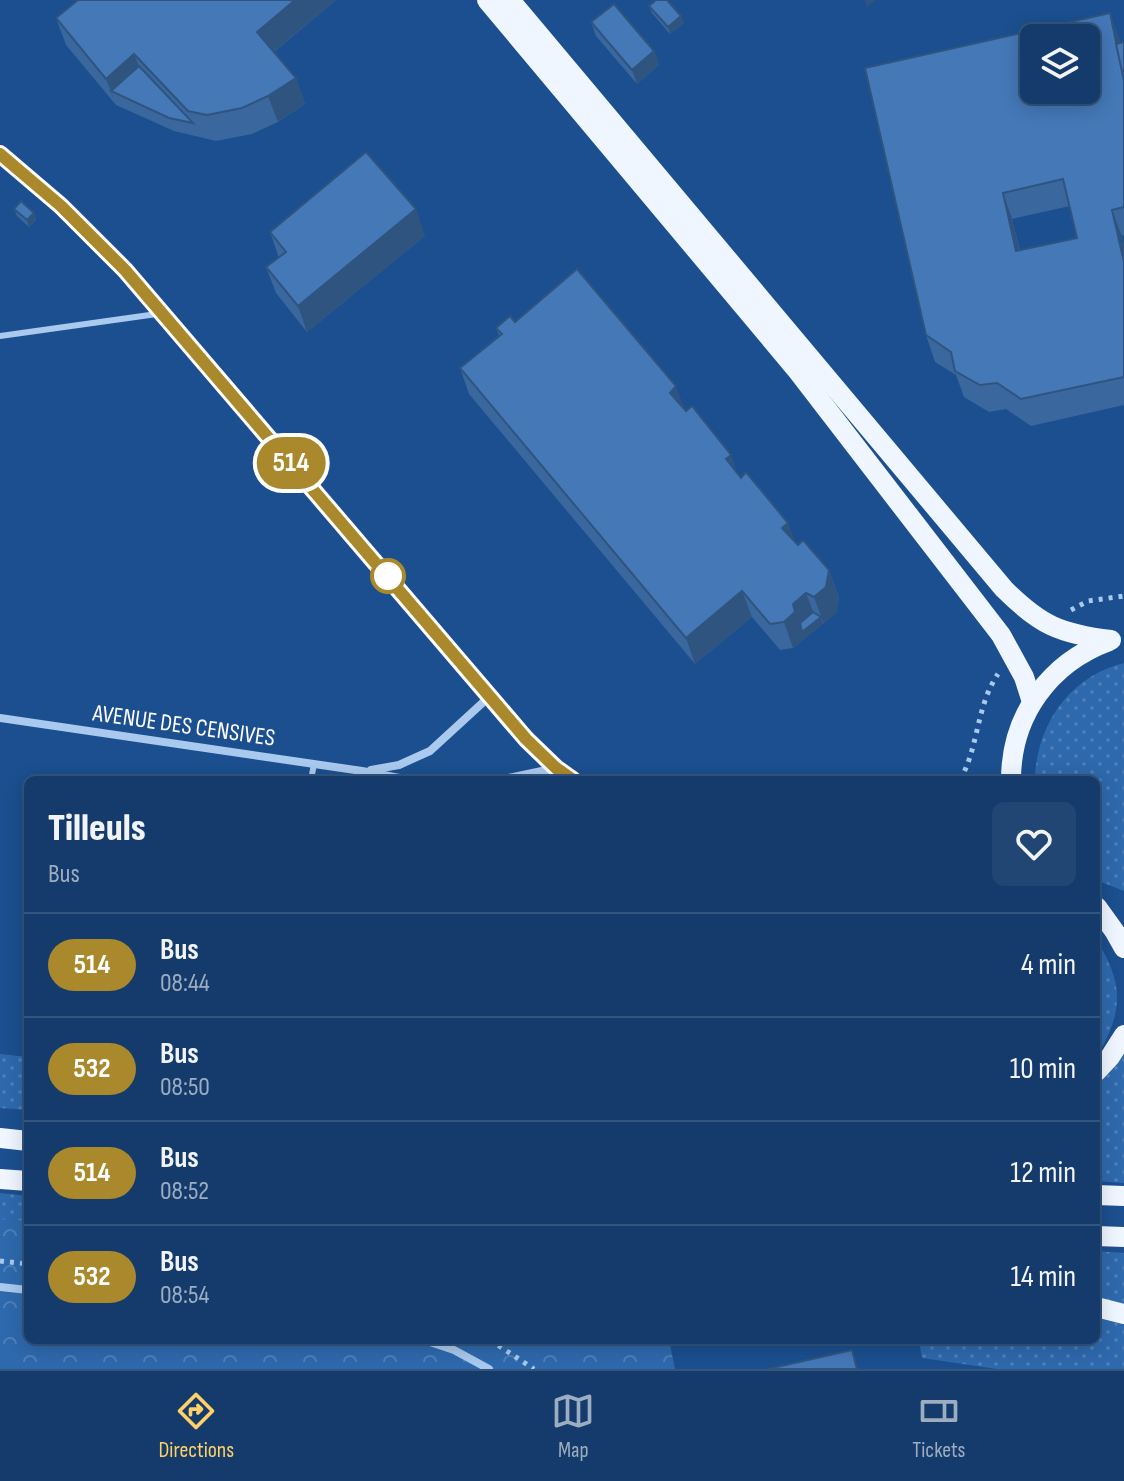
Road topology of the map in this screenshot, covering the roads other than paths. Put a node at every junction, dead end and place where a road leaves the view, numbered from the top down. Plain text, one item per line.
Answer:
1 (487, 0) edge
2 (510, 0) edge
3 (0, 154) edge
4 (164, 313) junction
5 (0, 336) edge
6 (1117, 639) edge
7 (490, 696) junction
8 (1032, 702) junction
9 (0, 718) edge
10 (314, 764) junction
11 (556, 768) junction
12 (362, 771) junction
13 (312, 776) edge
14 (389, 776) edge
15 (518, 776) edge
16 (567, 776) edge
17 (1009, 776) edge
18 (1100, 907) edge
19 (1100, 911) edge
20 (1124, 915) edge
21 (1124, 948) edge
22 (1124, 1035) edge
23 (1100, 1068) edge
24 (0, 1138) edge
25 (24, 1141) edge
26 (0, 1179) edge
27 (24, 1181) edge
28 (1100, 1195) edge
29 (1124, 1196) edge
30 (1100, 1236) edge
31 (1124, 1237) edge
32 (0, 1287) edge
33 (24, 1290) edge
34 (1100, 1308) edge
35 (1124, 1314) edge
36 (436, 1344) edge
37 (489, 1369) edge

1 - 8 main road
2 - 6 main road
3 - 4 street
4 - 5 lane
4 - 7 street
6 - 8 main road
7 - 11 street
7 - 12 street, AVENUE DES CENSIVES
8 - 17 main road
9 - 10 street, AVENUE DES CENSIVES
10 - 12 street, AVENUE DES CENSIVES
10 - 13 lane
11 - 15 street
11 - 16 street
12 - 14 street, AVENUE DES CENSIVES
18 - 20 main road
19 - 21 main road
22 - 23 main road
24 - 25 main road
26 - 27 main road
28 - 29 main road
30 - 31 main road
32 - 33 street
34 - 35 main road
36 - 37 street

